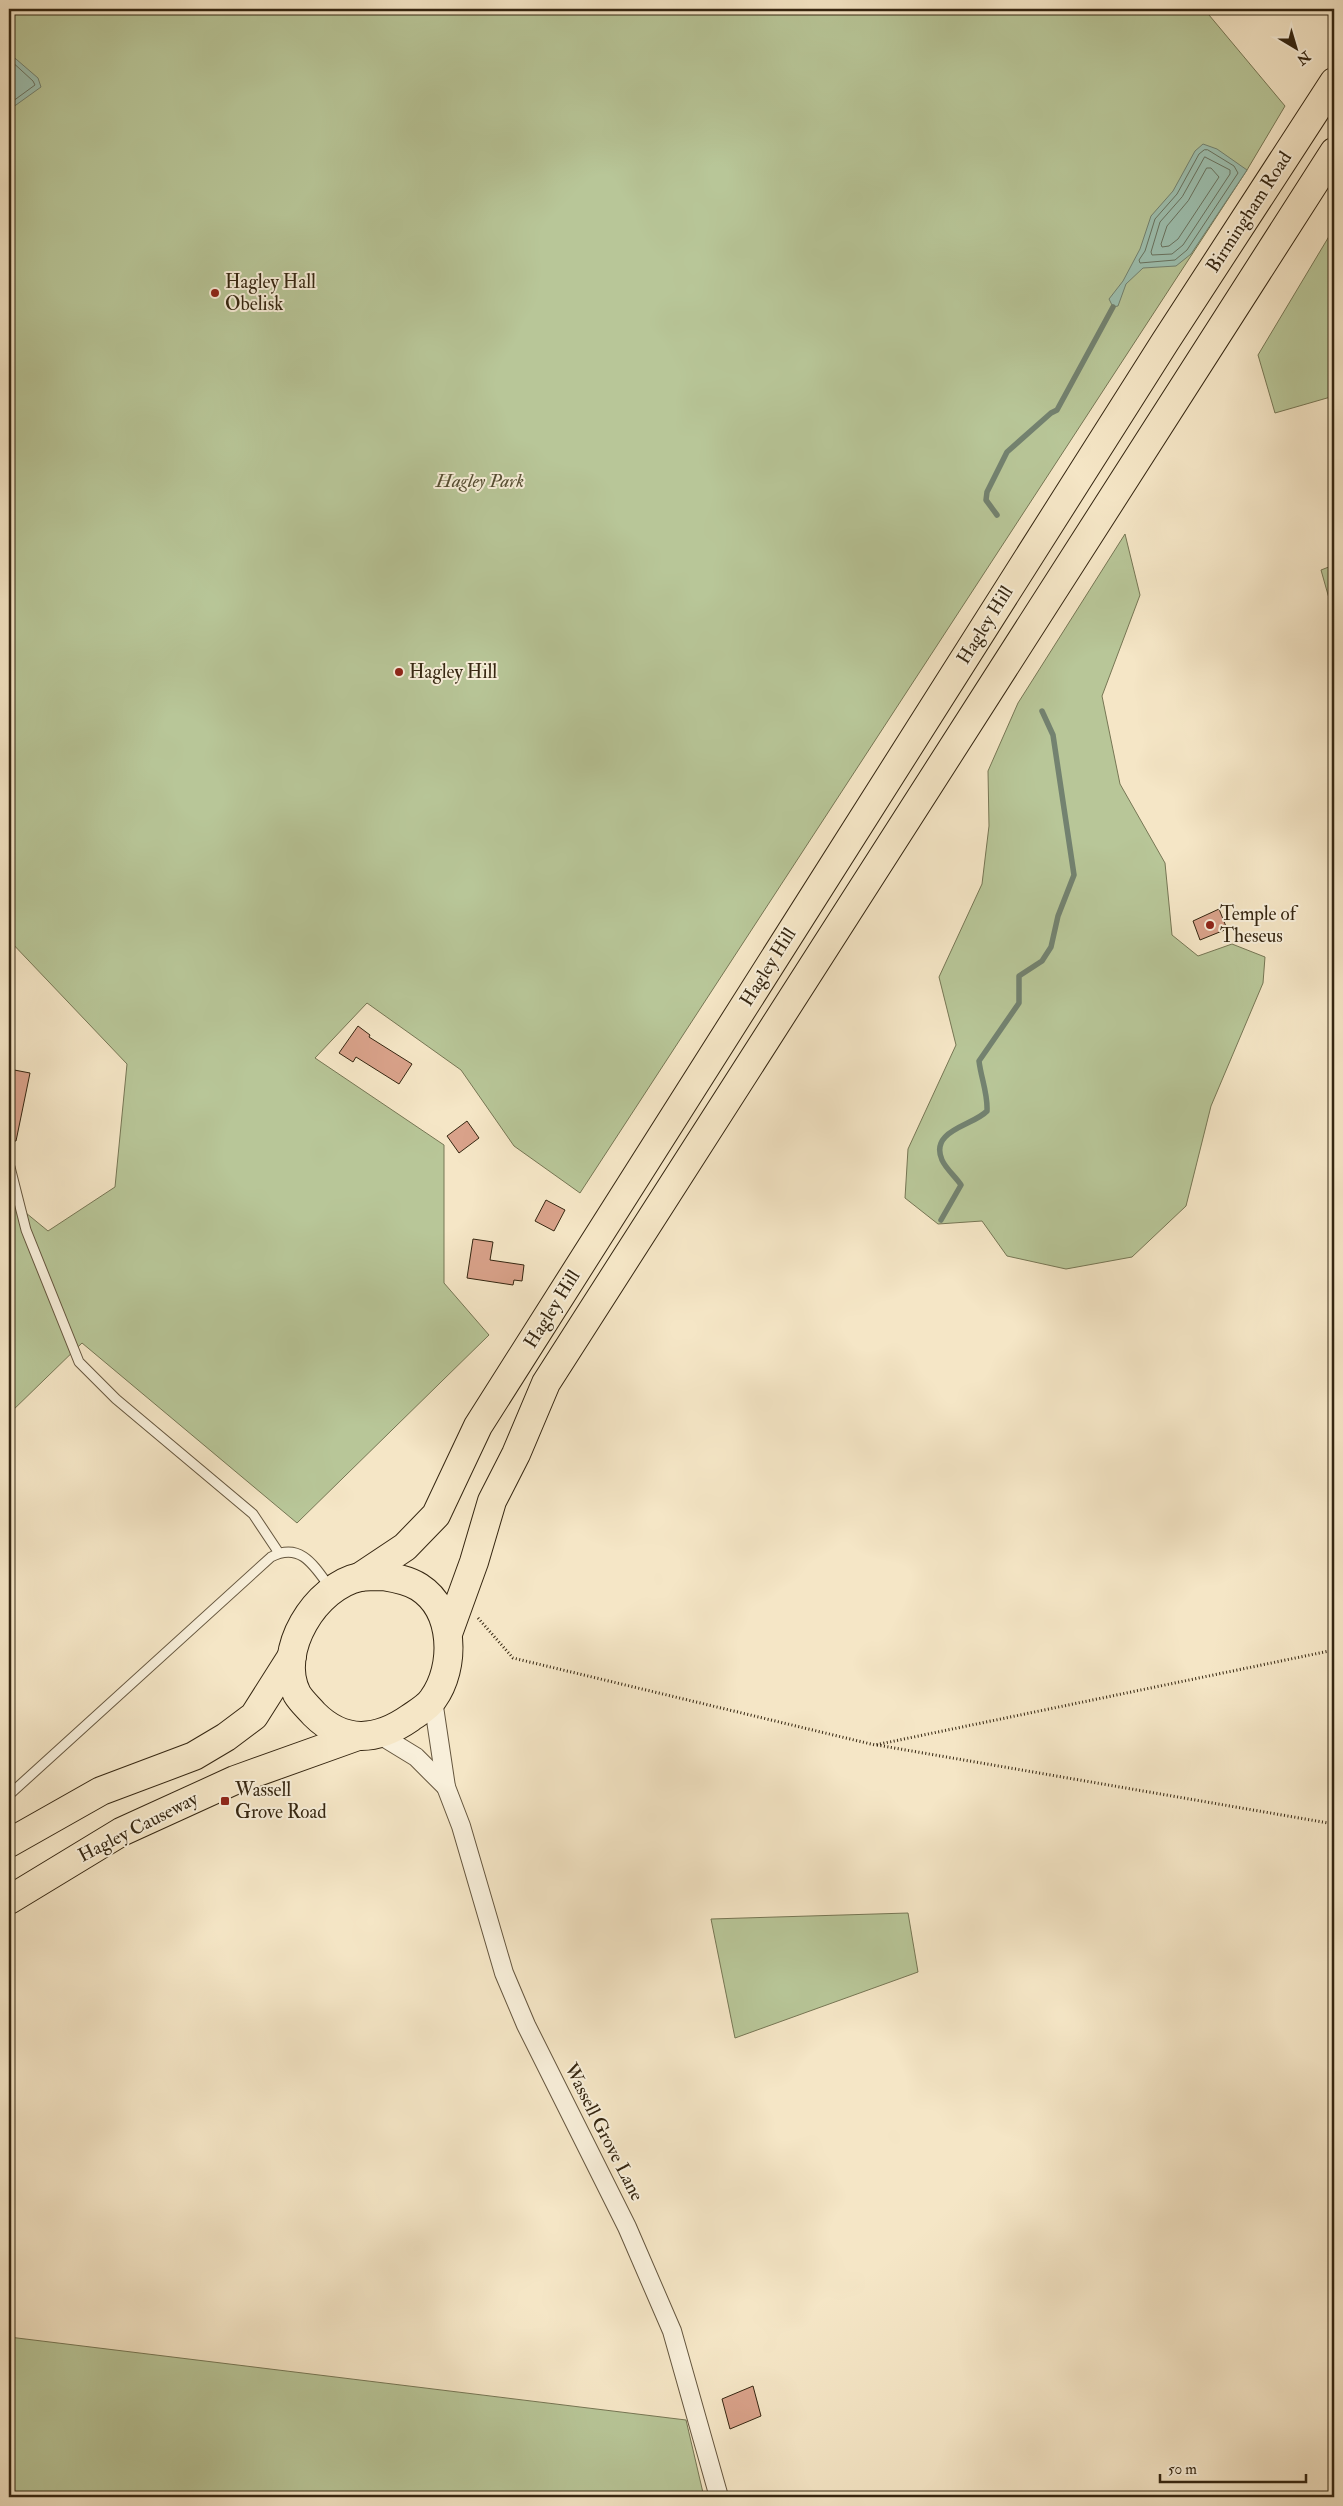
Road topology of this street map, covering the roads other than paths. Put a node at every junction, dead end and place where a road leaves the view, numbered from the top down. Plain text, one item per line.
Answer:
1 (1334, 82) edge
2 (1334, 152) edge
3 (1165, 342) joint
4 (1198, 366) joint
5 (10, 1167) dead end
6 (279, 1553) junction
7 (360, 1577) junction
8 (333, 1592) junction
9 (449, 1631) junction
10 (292, 1656) junction
11 (433, 1700) junction
12 (369, 1735) junction
13 (446, 1787) junction
14 (9, 1795) edge
15 (9, 1843) edge
16 (9, 1900) edge
17 (719, 2497) edge

1 - 3 highway, Birmingham Road
2 - 4 highway, Birmingham Road
3 - 7 highway, Hagley Hill
4 - 9 highway, Hagley Hill
5 - 6 lane
6 - 8 lane
6 - 14 lane
7 - 8 highway
7 - 9 highway
8 - 10 highway
9 - 11 highway
10 - 12 highway
10 - 15 highway
11 - 12 highway
11 - 13 street, Wassell Grove Lane
12 - 13 street, Wassell Grove Lane
12 - 16 highway, Hagley Causeway
13 - 17 street, Wassell Grove Lane

